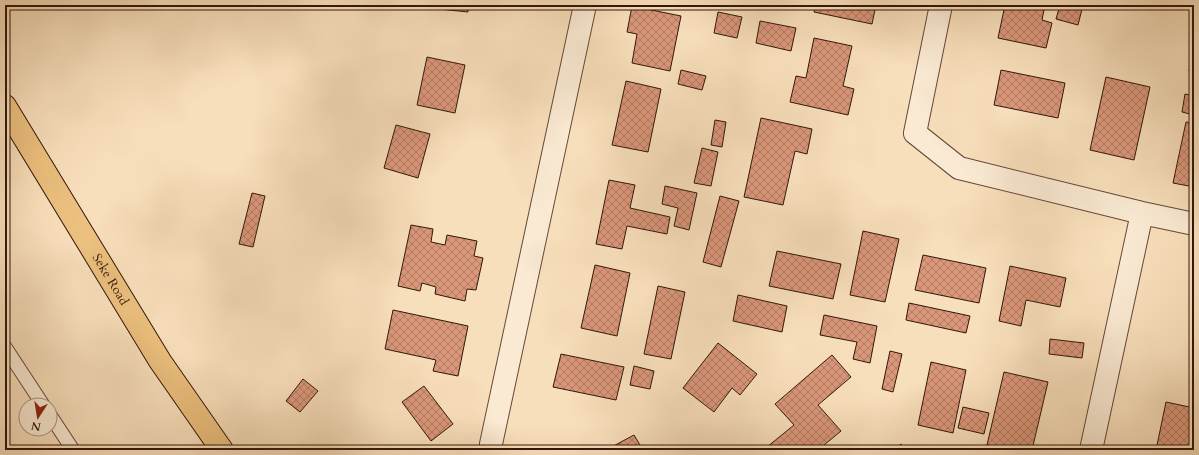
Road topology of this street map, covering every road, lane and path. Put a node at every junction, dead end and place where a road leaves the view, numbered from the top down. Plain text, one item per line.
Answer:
1 (585, 5) edge
2 (941, 5) edge
3 (5, 106) edge
4 (1142, 213) junction
5 (1194, 224) edge
6 (5, 347) edge
7 (38, 397) edge
8 (58, 427) edge
9 (73, 450) edge
10 (222, 450) edge
11 (492, 450) edge
12 (1091, 450) edge

1 - 11 street
2 - 4 street
3 - 10 main road, Seke Road
4 - 5 street
4 - 12 street
6 - 7 lane
8 - 9 lane

